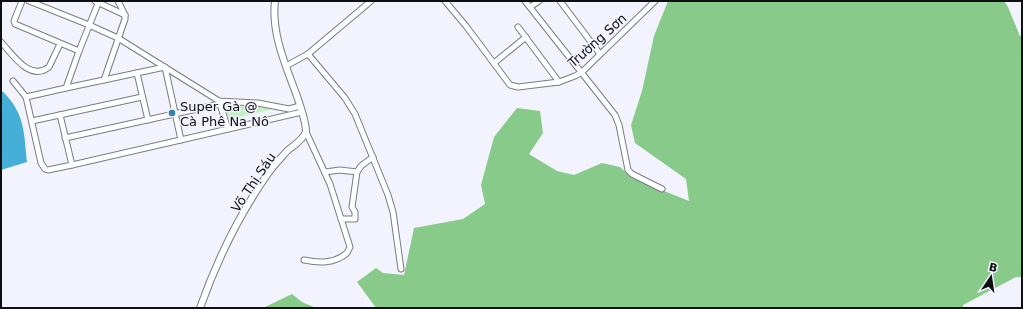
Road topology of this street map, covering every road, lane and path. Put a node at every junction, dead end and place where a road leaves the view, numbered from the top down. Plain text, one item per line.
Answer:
1 (22, 1) edge
2 (29, 1) edge
3 (98, 1) edge
4 (118, 1) edge
5 (275, 1) edge
6 (371, 1) edge
7 (445, 1) edge
8 (525, 1) edge
9 (540, 1) edge
10 (560, 1) edge
11 (655, 1) edge
12 (530, 7) junction
13 (125, 15) junction
14 (89, 25) junction
15 (518, 27) dead end
16 (526, 37) junction
17 (118, 38) junction
18 (1, 42) edge
19 (60, 44) junction
20 (79, 51) junction
21 (308, 54) junction
22 (600, 54) junction
23 (494, 63) junction
24 (286, 66) junction
25 (165, 67) junction
26 (582, 72) junction
27 (137, 73) junction
28 (104, 80) junction
29 (13, 81) dead end
30 (559, 82) junction
31 (66, 88) junction
32 (26, 97) junction
33 (142, 97) junction
34 (219, 102) junction
35 (301, 109) junction
36 (176, 114) junction
37 (60, 115) junction
38 (148, 120) junction
39 (32, 121) junction
40 (228, 129) junction
41 (306, 132) junction
42 (65, 138) junction
43 (181, 140) junction
44 (373, 157) junction
45 (72, 165) junction
46 (325, 172) junction
47 (357, 172) junction
48 (662, 189) dead end
49 (341, 219) junction
50 (304, 260) dead end
51 (402, 269) dead end
52 (200, 308) edge

1 - 19 street
2 - 14 street
3 - 13 street
3 - 14 street
4 - 13 street
5 - 24 main road
6 - 21 street
7 - 23 street, Trường Sơn
8 - 12 street
9 - 12 street
10 - 22 street
11 - 22 street, Trường Sơn
12 - 26 street
13 - 17 street
14 - 17 street
14 - 20 street
15 - 16 street
16 - 23 street
16 - 30 street
17 - 25 street
17 - 28 street
18 - 19 street
19 - 20 street
20 - 31 street
21 - 24 street
21 - 44 street
22 - 26 street, Trường Sơn
23 - 30 street, Trường Sơn
24 - 35 main road
25 - 27 street
25 - 34 street
25 - 36 street
26 - 30 street, Trường Sơn
26 - 48 street
27 - 28 street
27 - 33 street
28 - 31 street
29 - 32 street
31 - 32 street
32 - 39 street
33 - 37 street
33 - 38 street
34 - 35 street
34 - 36 street
34 - 40 street
35 - 40 street
35 - 41 main road
36 - 38 street
36 - 43 street
37 - 39 street
37 - 42 street
38 - 42 street
39 - 45 street
40 - 43 street
41 - 46 street
41 - 52 main road, Võ Thị Sáu
42 - 45 street
43 - 45 street
44 - 47 street
44 - 51 street
46 - 47 street
46 - 49 street
47 - 49 street
49 - 50 street

